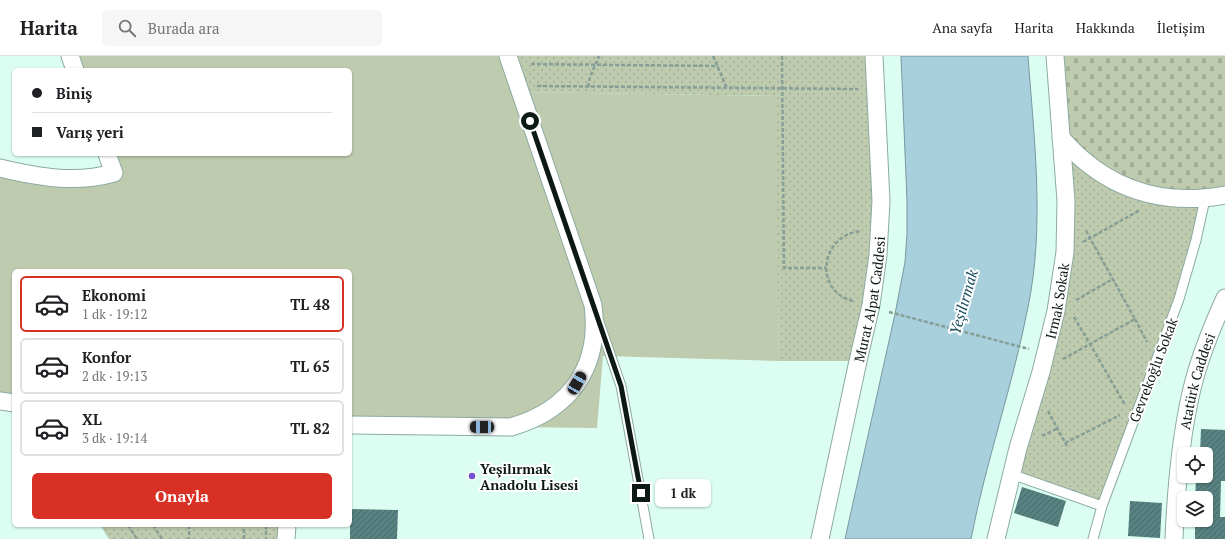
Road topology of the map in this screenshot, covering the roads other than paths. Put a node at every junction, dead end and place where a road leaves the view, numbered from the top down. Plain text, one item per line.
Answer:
1 (70, 56) edge
2 (874, 56) edge
3 (1055, 56) edge
4 (509, 60) edge
5 (74, 68) edge
6 (1061, 138) junction
7 (108, 156) edge
8 (0, 168) edge
9 (1225, 195) edge
10 (1205, 199) junction
11 (1225, 298) edge
12 (593, 305) junction
13 (0, 401) edge
14 (12, 403) edge
15 (352, 425) edge
16 (1011, 474) junction
17 (1102, 506) junction
18 (286, 527) edge
19 (286, 539) edge
20 (650, 539) edge
21 (820, 539) edge
22 (996, 539) edge
23 (1093, 539) edge
24 (1174, 539) edge

1 - 5 street
2 - 21 street, Murat Alpat Caddesi
3 - 6 street, Irmak Sokak
4 - 12 street
6 - 10 street
6 - 16 street, Irmak Sokak
7 - 8 street
9 - 10 street
10 - 17 lane, Gevrekoğlu Sokak
11 - 24 street, Atatürk Caddesi
12 - 15 street
12 - 20 lane
13 - 14 street
16 - 17 lane
16 - 22 street, Irmak Sokak
17 - 23 lane, Gevrekoğlu Sokak
18 - 19 street

